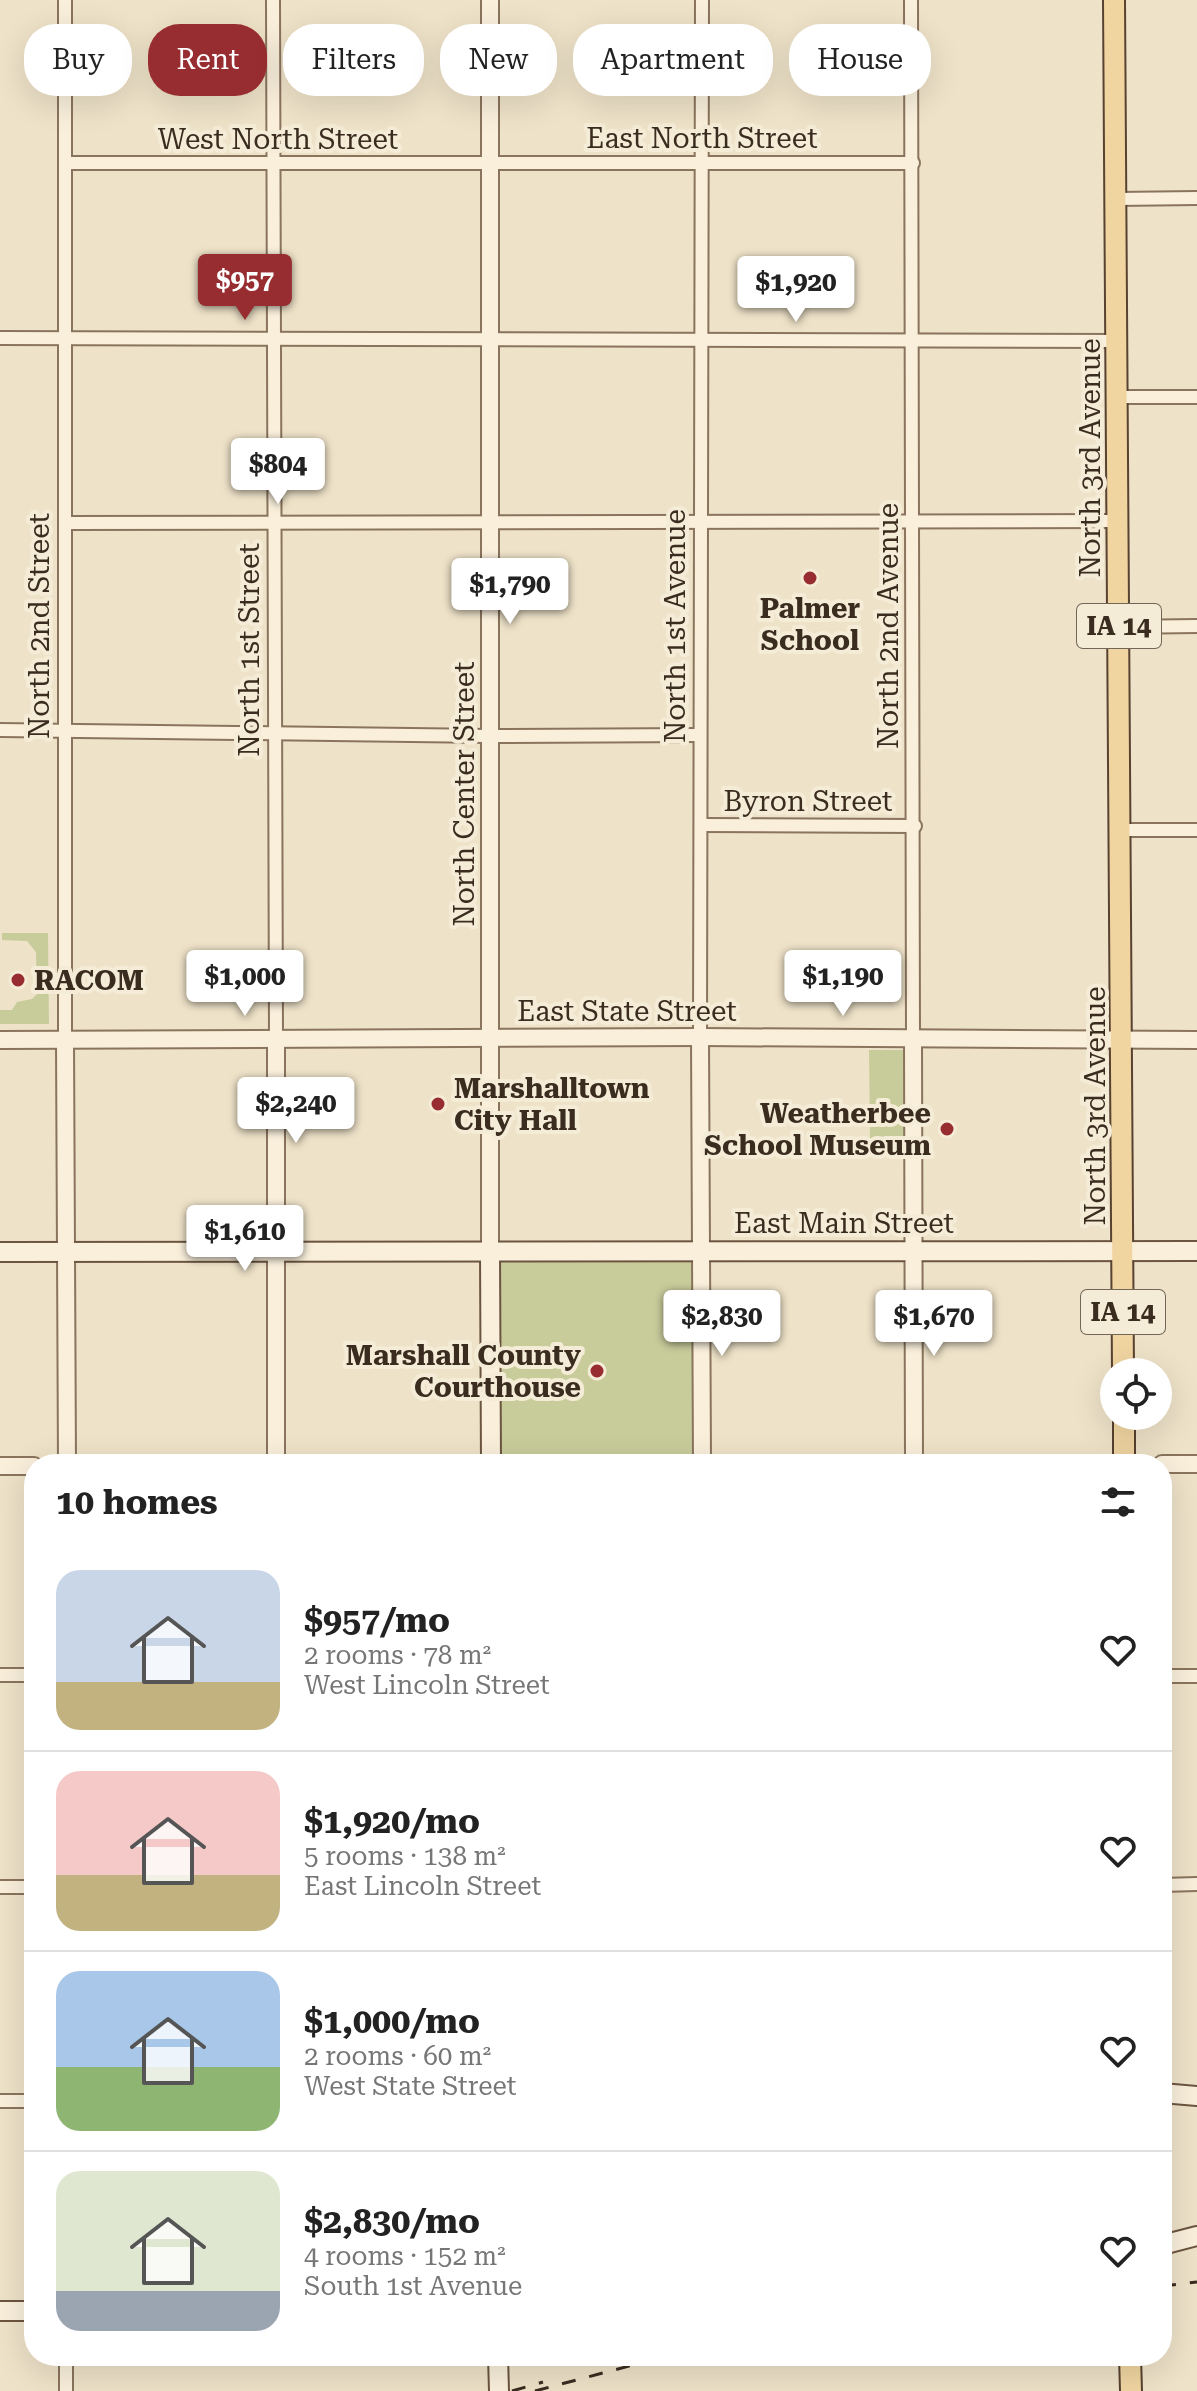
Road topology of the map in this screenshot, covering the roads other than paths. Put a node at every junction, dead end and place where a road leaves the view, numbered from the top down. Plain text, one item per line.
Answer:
1 (65, 0) edge
2 (273, 0) edge
3 (490, 0) edge
4 (702, 0) edge
5 (911, 0) edge
6 (1114, 0) edge
7 (491, 162) junction
8 (702, 162) junction
9 (65, 163) junction
10 (274, 163) junction
11 (913, 163) junction
12 (1197, 198) edge
13 (1116, 199) junction
14 (0, 338) edge
15 (65, 340) junction
16 (273, 340) junction
17 (489, 340) junction
18 (699, 340) junction
19 (1117, 341) junction
20 (913, 343) junction
21 (1118, 397) junction
22 (1197, 397) edge
23 (1119, 521) junction
24 (65, 523) junction
25 (913, 523) junction
26 (274, 524) junction
27 (702, 524) junction
28 (490, 525) junction
29 (1197, 626) edge
30 (1119, 627) junction
31 (0, 730) edge
32 (65, 731) junction
33 (275, 733) junction
34 (700, 735) junction
35 (489, 736) junction
36 (702, 825) junction
37 (915, 826) junction
38 (1121, 830) junction
39 (1197, 830) edge
40 (490, 1037) junction
41 (700, 1037) junction
42 (276, 1038) junction
43 (913, 1039) junction
44 (0, 1040) edge
45 (65, 1040) junction
46 (1124, 1040) junction
47 (1197, 1040) edge
48 (702, 1251) junction
49 (1197, 1251) edge
50 (0, 1252) edge
51 (67, 1252) junction
52 (276, 1252) junction
53 (490, 1252) junction
54 (914, 1252) junction
55 (1123, 1252) junction
56 (1123, 1358) edge
57 (1124, 1430) edge
58 (67, 1454) edge
59 (276, 1454) edge
60 (491, 1454) edge
61 (702, 1454) edge
62 (914, 1454) edge
63 (1124, 1454) edge
64 (1172, 1464) edge
65 (1197, 1464) edge
66 (0, 1466) edge
67 (24, 1466) edge
68 (0, 1675) edge
69 (24, 1675) edge
70 (1172, 1676) edge
71 (1197, 1676) edge
72 (1197, 1884) edge
73 (1172, 1885) edge
74 (0, 1887) edge
75 (24, 1887) edge
76 (1172, 2094) edge
77 (1197, 2096) edge
78 (0, 2101) edge
79 (24, 2101) edge
80 (1197, 2236) edge
81 (1172, 2242) edge
82 (0, 2311) edge
83 (24, 2311) edge
84 (66, 2366) edge
85 (498, 2366) edge
86 (1130, 2366) edge
87 (66, 2391) edge
88 (499, 2391) edge
89 (1131, 2391) edge

1 - 9 street, North 2nd Street
2 - 10 street, North 1st Street
3 - 7 street, North Center Street
4 - 8 street, North 1st Avenue
5 - 11 street, North 2nd Avenue
6 - 13 main road, North 3rd Avenue / IA 14
7 - 8 street, East North Street
7 - 10 street, West North Street
7 - 17 street, North Center Street
8 - 11 street, East North Street
8 - 18 street, North 1st Avenue
9 - 10 street, West North Street
9 - 15 street, North 2nd Street
10 - 16 street, North 1st Street
11 - 20 street, North 2nd Avenue
12 - 13 street
13 - 19 main road, North 3rd Avenue / IA 14
14 - 15 street
15 - 16 street
15 - 24 street, North 2nd Street
16 - 17 street
16 - 26 street, North 1st Street
17 - 18 street
17 - 28 street, North Center Street
18 - 20 street
18 - 27 street, North 1st Avenue
19 - 20 street
19 - 21 main road, North 3rd Avenue / IA 14
20 - 25 street, North 2nd Avenue
21 - 22 street
21 - 23 main road, North 3rd Avenue / IA 14
23 - 25 street
23 - 30 main road, North 3rd Avenue / IA 14
24 - 26 street
24 - 32 street, North 2nd Street
25 - 27 street
25 - 37 street, North 2nd Avenue
26 - 28 street
26 - 33 street, North 1st Street
27 - 28 street
27 - 34 street, North 1st Avenue
28 - 35 street, North Center Street
29 - 30 street
30 - 38 main road, North 3rd Avenue / IA 14
31 - 32 street
32 - 33 street
32 - 45 street, North 2nd Street
33 - 35 street
33 - 42 street, North 1st Street
34 - 35 street
34 - 36 street, North 1st Avenue
35 - 40 street, North Center Street
36 - 37 street, Byron Street
36 - 41 street, North 1st Avenue
37 - 43 street, North 2nd Avenue
38 - 39 street
38 - 46 main road, North 3rd Avenue / IA 14
40 - 41 street, East State Street
40 - 42 street, East State Street
40 - 53 street, North Center Street
41 - 43 street, East State Street
41 - 48 street, North 1st Avenue
42 - 45 street, East State Street
42 - 52 street, North 1st Street
43 - 46 street, East State Street
43 - 54 street, North 2nd Avenue
44 - 45 street, East State Street
45 - 51 street, North 2nd Street
46 - 47 street, East State Street
46 - 55 main road, North 3rd Avenue / IA 14
48 - 53 main road, East Main Street
48 - 54 main road, East Main Street
48 - 61 street, North 1st Avenue
49 - 55 main road, East Main Street
50 - 51 main road, East Main Street
51 - 52 main road, East Main Street
51 - 58 street, North 2nd Street
52 - 53 main road, East Main Street
52 - 59 street, North 1st Street
53 - 60 main road
54 - 55 main road, East Main Street
54 - 62 street, North 2nd Avenue
55 - 56 main road, IA 14
57 - 63 main road
64 - 65 street
66 - 67 street
68 - 69 street
70 - 71 street
72 - 73 street
74 - 75 street
76 - 77 main road
78 - 79 street
80 - 81 main road
82 - 83 main road
84 - 87 street
85 - 88 main road
86 - 89 main road

